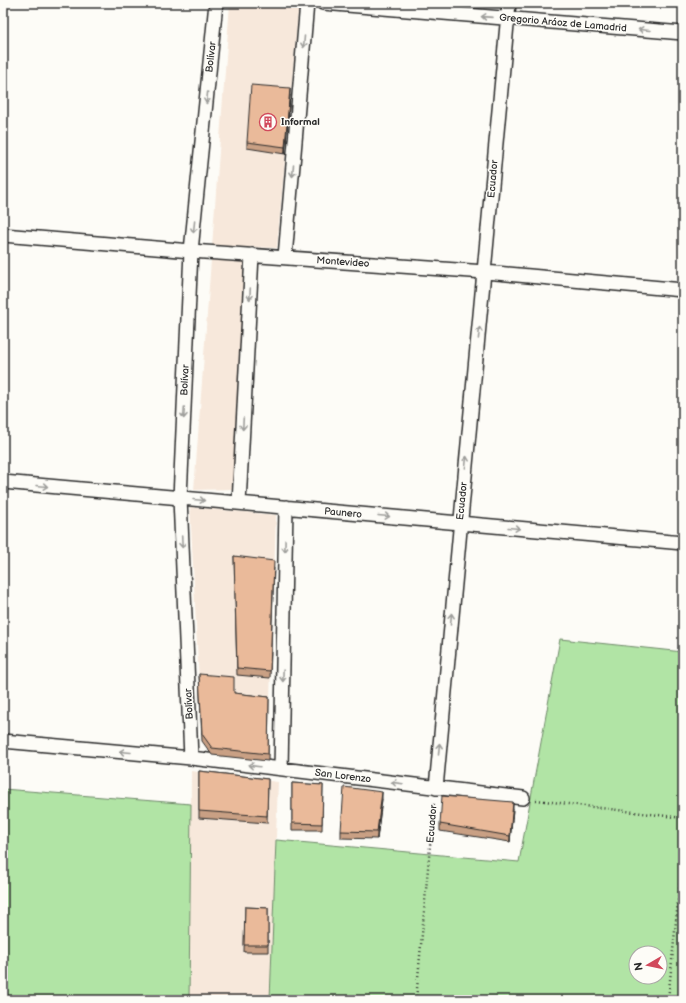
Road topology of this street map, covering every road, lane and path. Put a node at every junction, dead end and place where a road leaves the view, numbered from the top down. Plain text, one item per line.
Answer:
1 (216, 3) edge
2 (307, 3) edge
3 (323, 3) edge
4 (509, 3) edge
5 (508, 18) junction
6 (683, 33) edge
7 (3, 235) edge
8 (191, 251) junction
9 (252, 255) junction
10 (286, 257) junction
11 (484, 272) junction
12 (683, 290) edge
13 (3, 482) edge
14 (180, 498) junction
15 (239, 503) junction
16 (286, 508) junction
17 (460, 523) junction
18 (683, 543) edge
19 (3, 742) edge
20 (191, 758) junction
21 (281, 769) junction
22 (436, 788) junction
23 (523, 798) joint
24 (683, 818) edge
25 (683, 852) edge
26 (3, 996) edge
27 (46, 1000) edge
28 (416, 1000) edge
29 (668, 1000) edge

1 -> 8 street, Bolívar
2 -> 10 street
5 -> 3 street, Gregorio Aráoz de Lamadrid
4 - 5 street, Ecuador
6 -> 5 street, Gregorio Aráoz de Lamadrid
5 - 11 street, Ecuador
7 - 8 street, Montevideo
8 - 9 street, Montevideo
8 -> 14 street, Bolívar
9 - 10 street, Montevideo
9 -> 15 street
10 - 11 street, Montevideo
11 - 12 street, Montevideo
17 -> 11 street, Ecuador
13 -> 14 street, Paunero
14 -> 15 street, Paunero
14 -> 20 street, Bolívar
15 - 16 street, Paunero
16 -> 17 street, Paunero
16 -> 21 street
17 -> 18 street, Paunero
22 -> 17 street, Ecuador
20 -> 19 street, San Lorenzo
21 -> 20 street, San Lorenzo
22 -> 21 street, San Lorenzo
22 - 23 street, San Lorenzo
22 - 28 path, Ecuador
23 - 24 path
25 - 29 path
26 - 27 path

